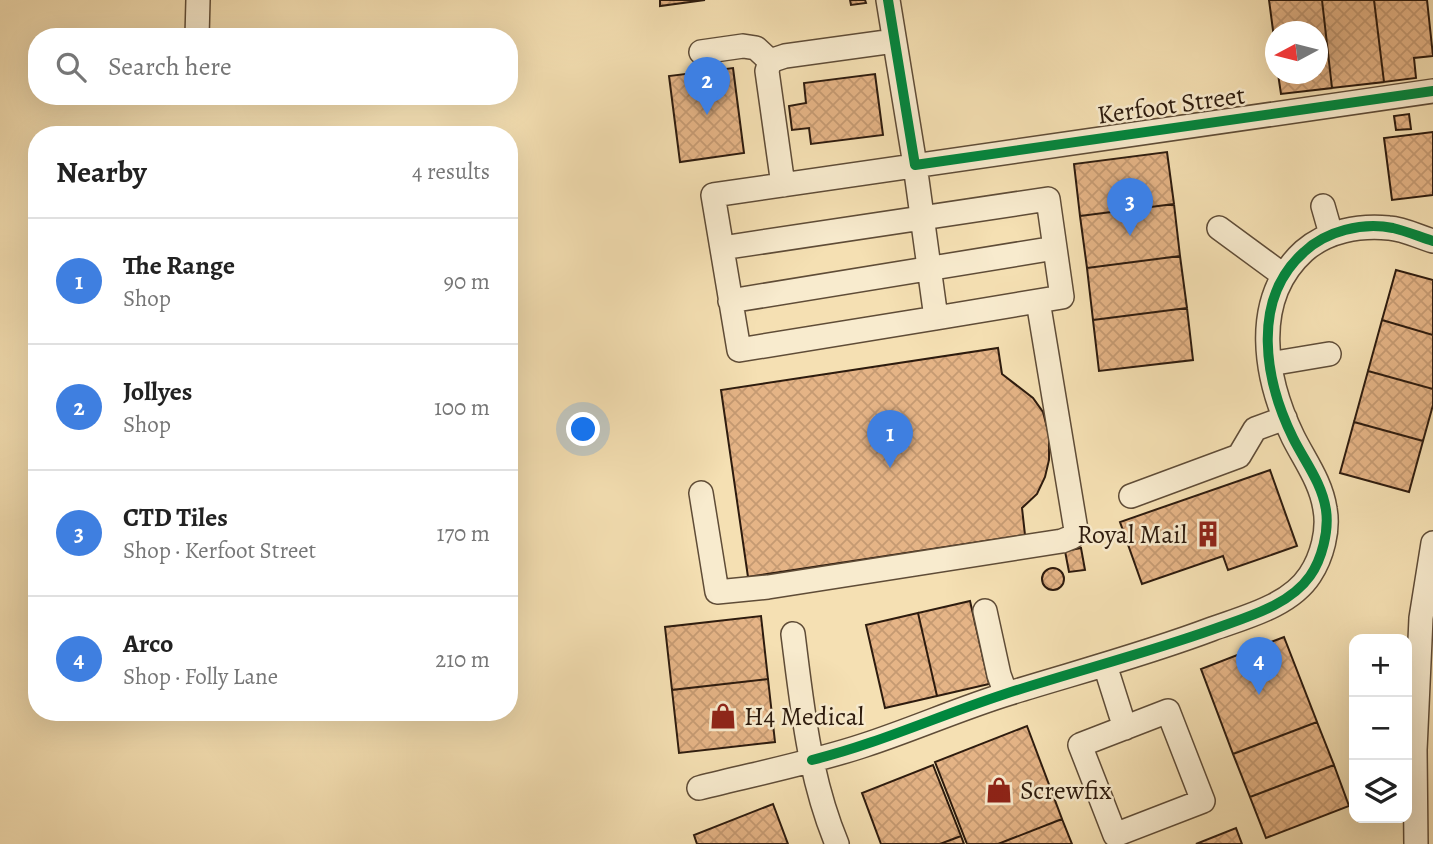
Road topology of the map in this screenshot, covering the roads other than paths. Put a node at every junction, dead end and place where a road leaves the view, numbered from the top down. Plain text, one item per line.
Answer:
1 (198, 0) edge
2 (888, 0) edge
3 (197, 28) edge
4 (894, 41) junction
5 (701, 52) dead end
6 (770, 61) junction
7 (1433, 91) edge
8 (915, 165) junction
9 (783, 185) junction
10 (1324, 205) dead end
11 (922, 218) junction
12 (1219, 228) dead end
13 (1331, 234) junction
14 (1433, 241) edge
15 (722, 248) junction
16 (1055, 248) junction
17 (929, 269) junction
18 (1283, 275) junction
19 (730, 301) junction
20 (1038, 301) junction
21 (936, 318) junction
22 (1329, 354) dead end
23 (1270, 364) junction
24 (1284, 418) junction
25 (701, 493) dead end
26 (1130, 496) dead end
27 (1433, 543) edge
28 (985, 611) dead end
29 (793, 634) dead end
30 (1105, 665) junction
31 (1006, 694) junction
32 (1125, 728) junction
33 (811, 760) junction
34 (699, 788) dead end
35 (1424, 803) edge
36 (1415, 841) edge
37 (837, 844) edge

1 - 3 street
2 - 4 street
4 - 6 street
4 - 8 street
5 - 6 street
6 - 9 street
7 - 8 street, Kerfoot Street
8 - 9 street, Kerfoot Street
8 - 11 street
9 - 15 street, Kerfoot Street
10 - 13 street
11 - 15 street
11 - 16 street
11 - 17 street
12 - 18 street
13 - 14 street
13 - 18 street
15 - 19 street
16 - 17 street
16 - 20 street
17 - 19 street
17 - 21 street
18 - 23 street
19 - 21 street
20 - 21 street
20 - 25 street
22 - 23 street
23 - 24 street
24 - 26 street
24 - 30 street
27 - 35 street
28 - 31 street
29 - 33 street
30 - 31 street
30 - 32 street
31 - 33 street
32 - 32 street
33 - 34 street
33 - 37 street
35 - 36 street

